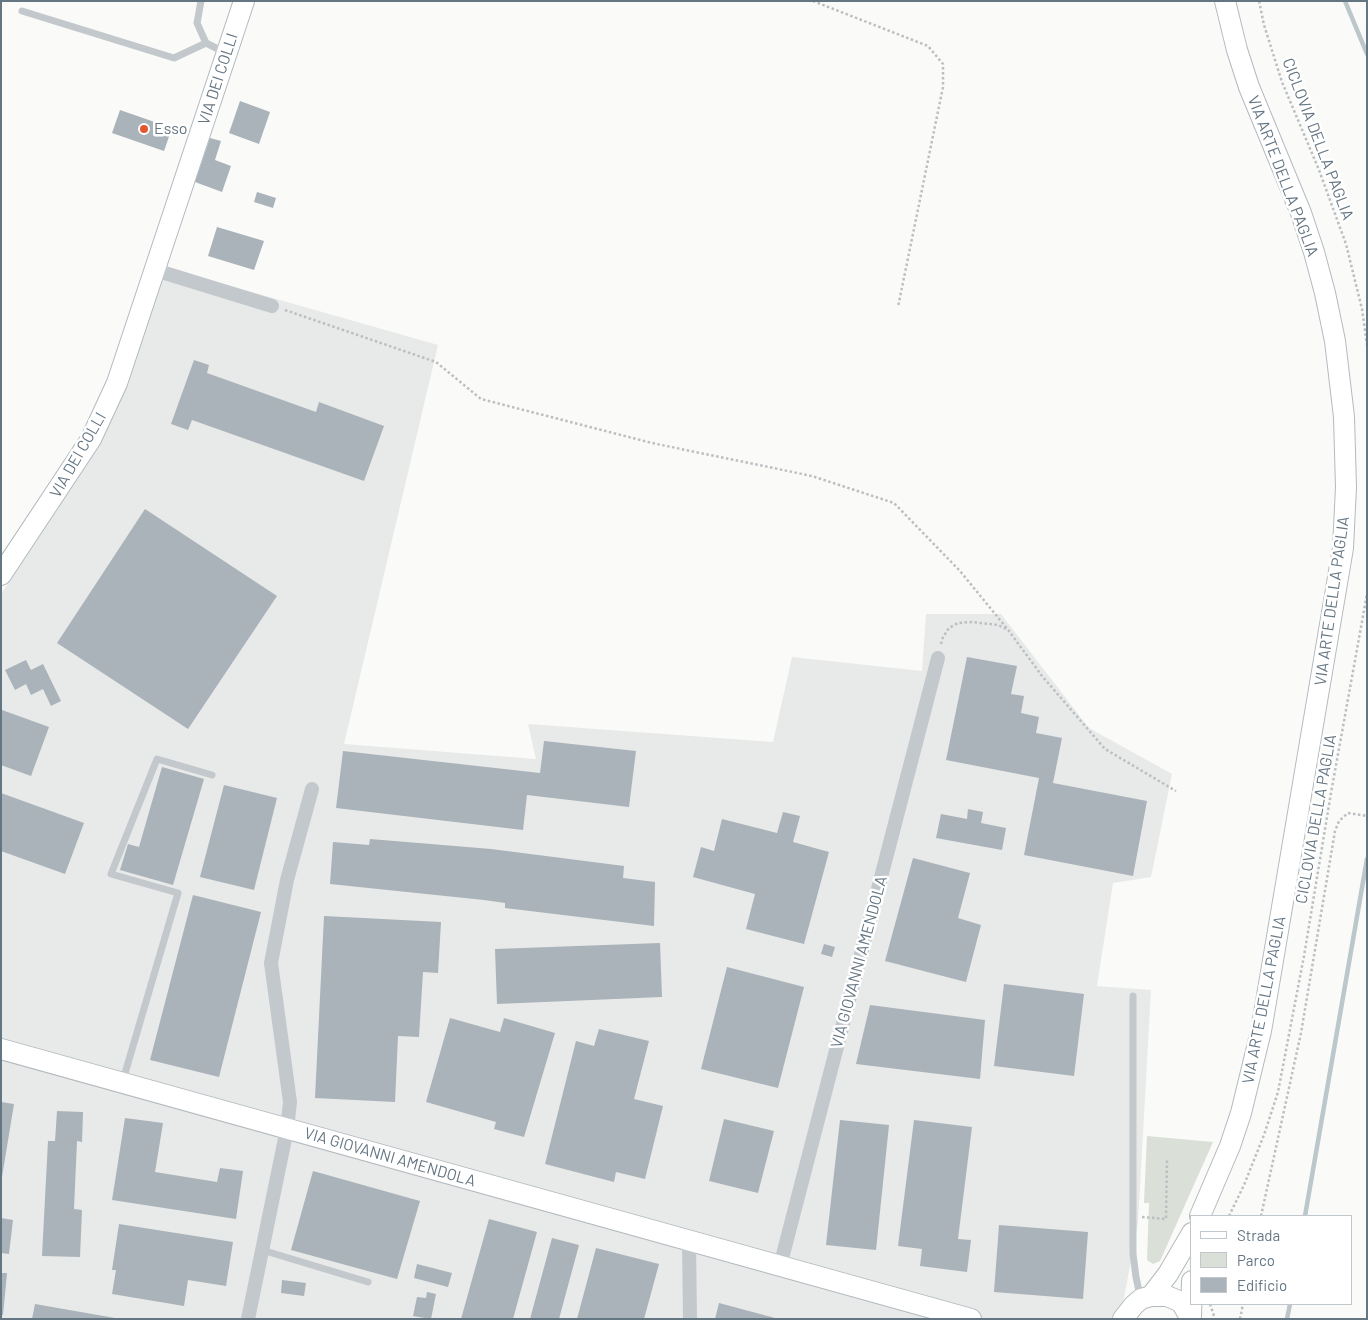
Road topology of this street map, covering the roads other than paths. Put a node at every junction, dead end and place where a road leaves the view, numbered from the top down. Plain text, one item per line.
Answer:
1 (201, 1) edge
2 (244, 1) edge
3 (1225, 1) edge
4 (22, 11) dead end
5 (206, 43) junction
6 (227, 53) junction
7 (155, 270) junction
8 (272, 306) road end
9 (1, 575) edge
10 (938, 658) road end
11 (212, 775) dead end
12 (312, 789) dead end
13 (1133, 996) dead end
14 (1, 1049) edge
15 (122, 1083) junction
16 (287, 1129) junction
17 (1203, 1213) edge
18 (1190, 1236) edge
19 (689, 1240) junction
20 (262, 1250) junction
21 (780, 1266) junction
22 (368, 1282) dead end
23 (1146, 1298) junction
24 (1191, 1305) edge
25 (1191, 1318) edge
26 (248, 1319) edge
27 (690, 1319) edge
28 (971, 1319) edge
29 (1123, 1319) edge

1 - 5 lane
2 - 6 street, VIA DEI COLLI
3 - 17 street, VIA ARTE DELLA PAGLIA
4 - 5 lane
5 - 6 lane
6 - 7 street, VIA DEI COLLI
7 - 8 street
7 - 9 street, VIA DEI COLLI
10 - 21 street, VIA GIOVANNI AMENDOLA
11 - 15 lane
12 - 16 street
13 - 23 lane
14 - 15 street, VIA GIOVANNI AMENDOLA
15 - 16 street, VIA GIOVANNI AMENDOLA
16 - 19 street, VIA GIOVANNI AMENDOLA
16 - 20 street
18 - 23 street
19 - 21 street, VIA GIOVANNI AMENDOLA
19 - 27 street
20 - 22 lane
20 - 26 street
21 - 28 street, VIA GIOVANNI AMENDOLA
23 - 25 street
23 - 29 street
24 - 25 street

